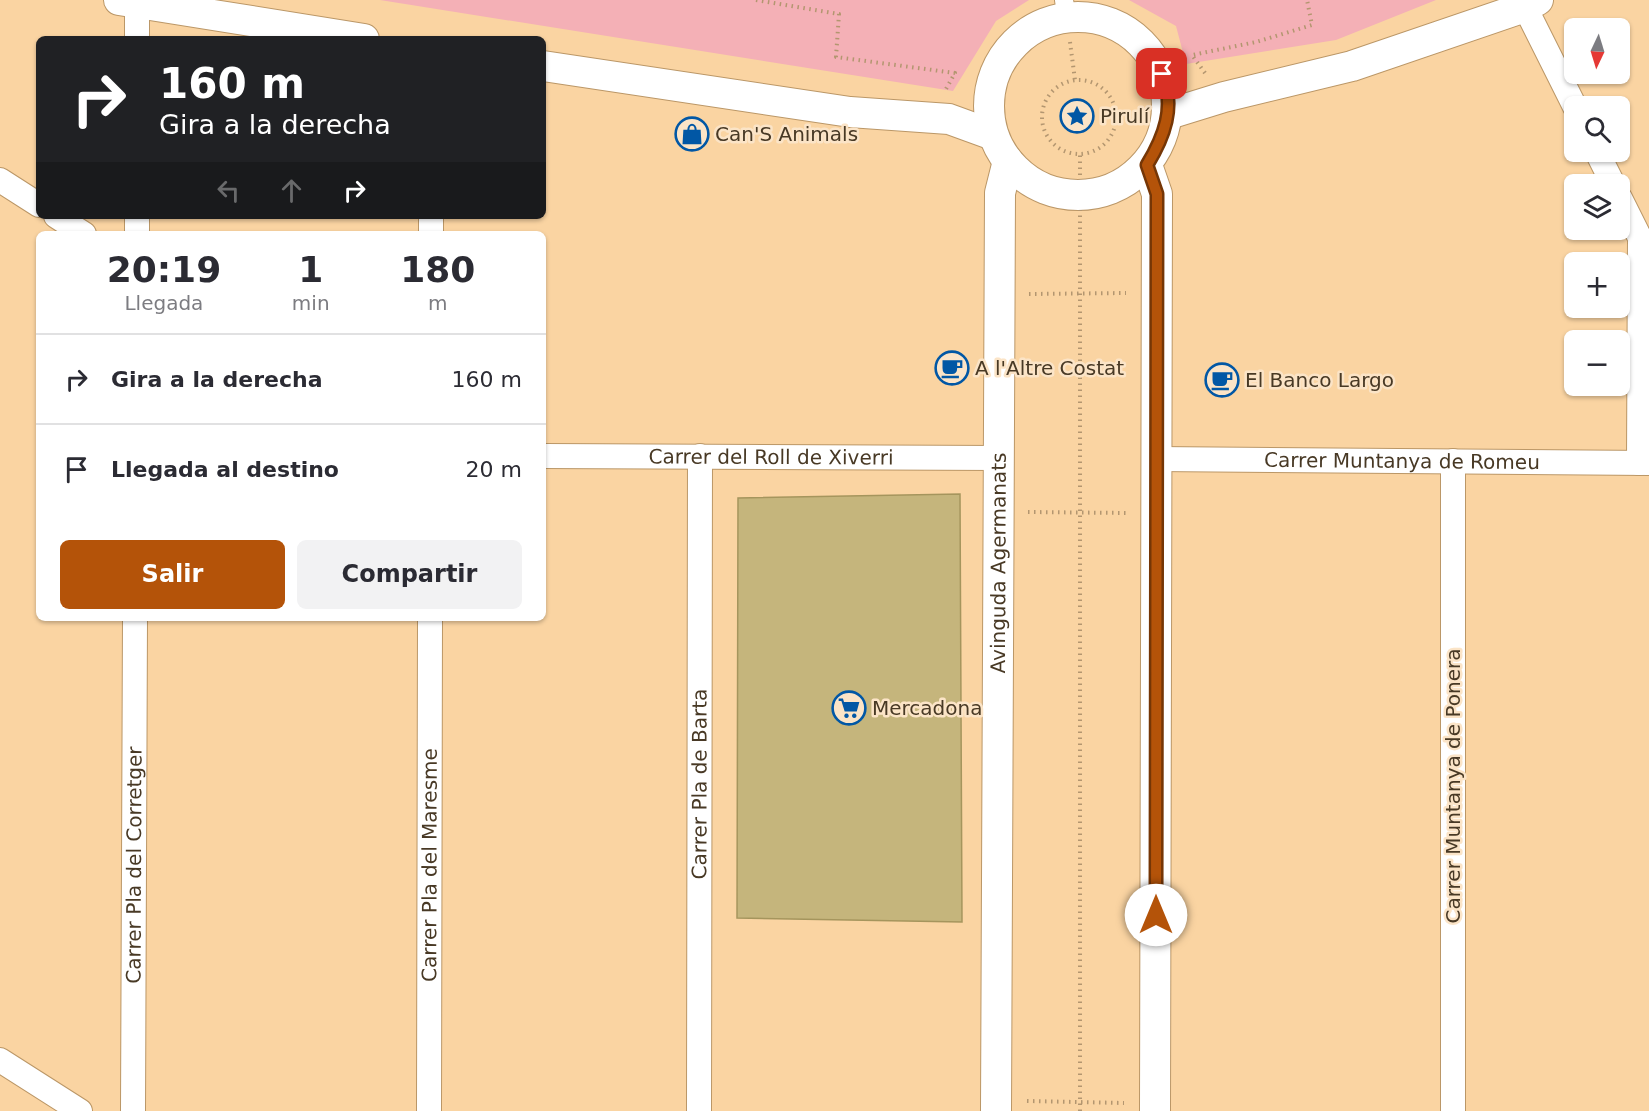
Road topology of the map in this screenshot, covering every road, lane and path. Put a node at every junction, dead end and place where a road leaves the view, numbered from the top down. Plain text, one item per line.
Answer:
1 (756, 0) edge
2 (1306, 0) edge
3 (128, 2) edge
4 (1532, 4) edge
5 (1065, 9) edge
6 (136, 36) edge
7 (345, 36) edge
8 (546, 66) edge
9 (1162, 74) junction
10 (1075, 80) junction
11 (990, 95) junction
12 (1570, 96) edge
13 (1224, 97) junction
14 (1169, 114) junction
15 (939, 119) junction
16 (993, 135) junction
17 (1080, 153) junction
18 (1008, 161) junction
19 (1147, 165) junction
20 (0, 180) edge
21 (1082, 193) junction
22 (36, 203) edge
23 (1630, 215) edge
24 (61, 219) edge
25 (79, 231) edge
26 (1644, 238) edge
27 (1157, 293) junction
28 (1000, 294) junction
29 (1081, 294) junction
30 (546, 456) edge
31 (700, 456) junction
32 (999, 458) junction
33 (1156, 459) junction
34 (1453, 461) junction
35 (1644, 463) edge
36 (999, 511) junction
37 (1081, 512) junction
38 (1156, 514) junction
39 (135, 621) edge
40 (430, 621) edge
41 (0, 1060) edge
42 (1080, 1102) junction
43 (996, 1106) edge
44 (1155, 1107) edge
45 (80, 1111) edge
46 (133, 1111) edge
47 (429, 1111) edge
48 (699, 1111) edge
49 (1080, 1111) edge
50 (1453, 1111) edge

1 - 15 path
2 - 13 path
3 - 6 street
3 - 7 street
4 - 12 street
4 - 13 street
5 - 9 street
5 - 10 path
5 - 11 street
8 - 15 street
9 - 13 street
9 - 14 street
10 - 17 path
10 - 17 path
11 - 15 street
11 - 16 street
13 - 14 street
14 - 19 street
15 - 16 street
16 - 18 street
17 - 21 path
18 - 21 street
18 - 28 street, Avinguda Agermanats
19 - 21 street
19 - 27 street
20 - 22 street
21 - 29 path
23 - 26 street
24 - 25 street
26 - 35 street
27 - 29 path
27 - 33 street
28 - 29 path
28 - 32 street, Avinguda Agermanats
29 - 37 path
30 - 31 street, Carrer del Roll de Xiverri
31 - 32 street, Carrer del Roll de Xiverri
31 - 48 street, Carrer Pla de Barta
32 - 36 street, Avinguda Agermanats
33 - 34 street, Carrer Muntanya de Romeu
33 - 38 street
34 - 35 street, Carrer Muntanya de Romeu
34 - 50 street, Carrer Muntanya de Ponera
36 - 37 path
36 - 43 street, Avinguda Agermanats
37 - 38 path
37 - 42 path
38 - 44 street
39 - 46 street, Carrer Pla del Corretger
40 - 47 street, Carrer Pla del Maresme
41 - 45 street
42 - 43 path
42 - 44 path
42 - 49 path

